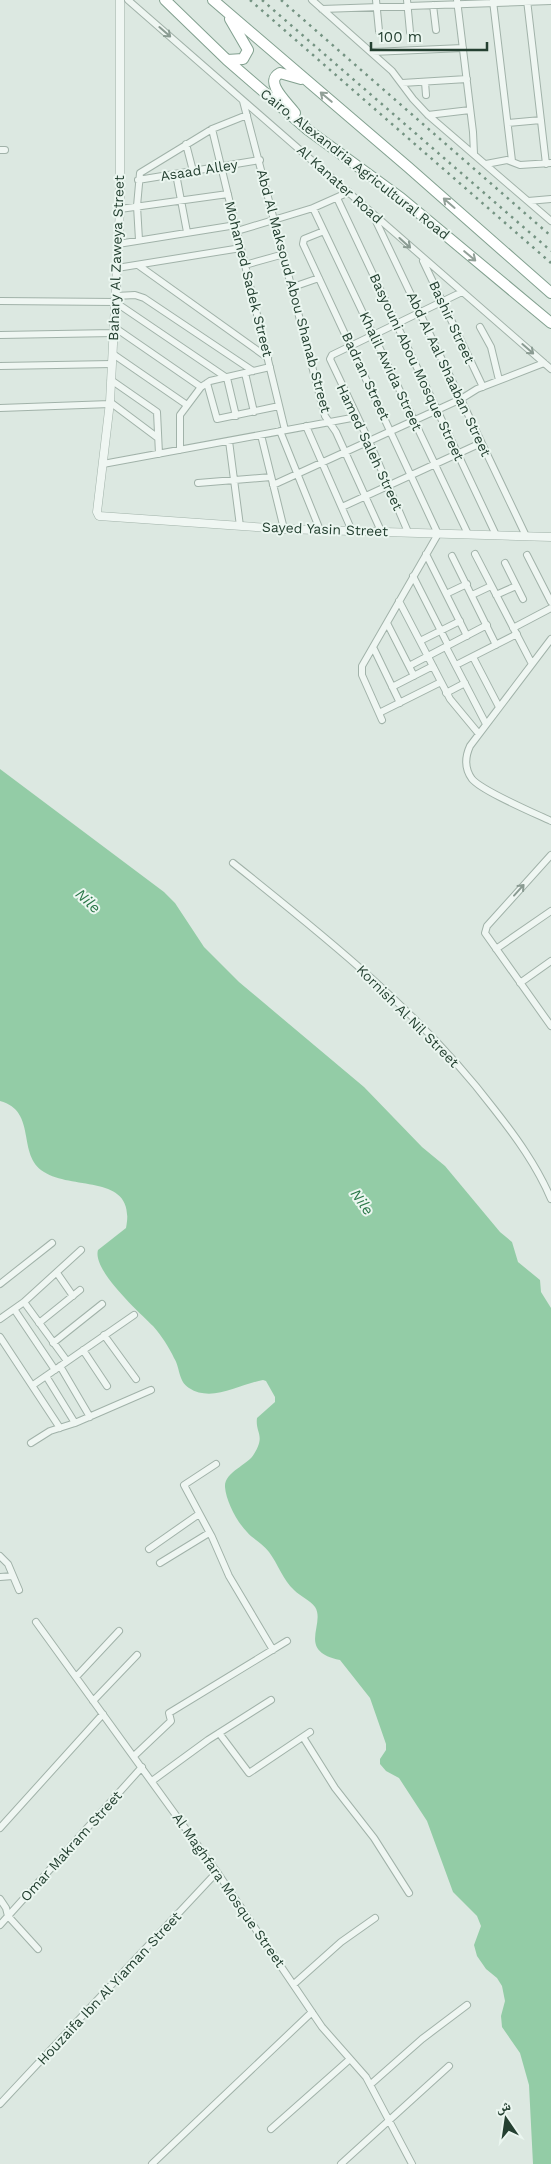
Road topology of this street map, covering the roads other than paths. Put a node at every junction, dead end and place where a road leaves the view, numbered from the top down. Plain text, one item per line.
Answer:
1 (120, 0) edge
2 (128, 0) edge
3 (165, 0) edge
4 (213, 0) edge
5 (312, 0) edge
6 (527, 1) edge
7 (551, 1) edge
8 (458, 2) edge
9 (493, 2) edge
10 (377, 3) edge
11 (407, 3) edge
12 (434, 5) junction
13 (322, 9) junction
14 (225, 10) junction
15 (436, 30) dead end
16 (379, 31) dead end
17 (410, 32) dead end
18 (463, 48) junction
19 (372, 52) junction
20 (226, 60) junction
21 (467, 79) junction
22 (307, 81) junction
23 (425, 82) junction
24 (402, 83) junction
25 (426, 95) dead end
26 (243, 100) junction
27 (470, 110) junction
28 (247, 115) junction
29 (428, 115) junction
30 (541, 120) junction
31 (508, 123) junction
32 (212, 129) junction
33 (308, 130) junction
34 (186, 144) junction
35 (474, 154) junction
36 (260, 160) junction
37 (512, 161) junction
38 (549, 163) edge
39 (486, 164) junction
40 (222, 167) junction
41 (193, 171) junction
42 (176, 174) junction
43 (138, 180) junction
44 (349, 192) junction
45 (228, 194) junction
46 (337, 198) junction
47 (551, 199) edge
48 (181, 200) junction
49 (528, 201) junction
50 (137, 206) junction
51 (120, 208) junction
52 (313, 208) junction
53 (372, 213) junction
54 (276, 221) junction
55 (551, 221) edge
56 (236, 228) junction
57 (324, 230) junction
58 (187, 232) junction
59 (140, 240) junction
60 (118, 244) junction
61 (241, 248) junction
62 (284, 254) junction
63 (422, 258) junction
64 (138, 265) junction
65 (245, 265) junction
66 (117, 268) junction
67 (320, 278) junction
68 (293, 287) junction
69 (462, 292) junction
70 (551, 293) edge
71 (115, 299) junction
72 (0, 301) edge
73 (442, 302) junction
74 (420, 313) junction
75 (551, 323) edge
76 (397, 324) junction
77 (480, 327) dead end
78 (114, 330) junction
79 (0, 335) edge
80 (374, 335) junction
81 (351, 346) junction
82 (112, 354) junction
83 (268, 358) junction
84 (544, 363) junction
85 (112, 364) junction
86 (0, 366) edge
87 (270, 367) junction
88 (551, 369) edge
89 (253, 371) junction
90 (245, 373) junction
91 (227, 378) junction
92 (111, 380) junction
93 (499, 380) junction
94 (204, 385) junction
95 (483, 387) junction
96 (461, 399) junction
97 (110, 403) junction
98 (187, 405) junction
99 (280, 406) junction
100 (0, 408) edge
101 (437, 410) junction
102 (254, 412) junction
103 (236, 416) junction
104 (356, 417) junction
105 (414, 420) junction
106 (328, 422) junction
107 (306, 426) junction
108 (282, 431) junction
109 (392, 431) junction
110 (261, 435) junction
111 (158, 438) junction
112 (229, 441) junction
113 (369, 441) junction
114 (481, 443) junction
115 (180, 450) junction
116 (345, 452) junction
117 (159, 454) junction
118 (458, 454) junction
119 (322, 463) junction
120 (103, 464) junction
121 (435, 464) junction
122 (297, 474) junction
123 (412, 475) junction
124 (271, 477) junction
125 (234, 480) junction
126 (198, 483) dead end
127 (273, 485) junction
128 (389, 486) junction
129 (365, 496) junction
130 (342, 507) junction
131 (99, 516) joint
132 (240, 526) junction
133 (284, 529) junction
134 (320, 530) junction
135 (352, 530) junction
136 (381, 531) junction
137 (408, 532) junction
138 (438, 534) junction
139 (468, 534) junction
140 (496, 535) junction
141 (526, 536) junction
142 (551, 538) edge
143 (426, 554) junction
144 (474, 554) dead end
145 (527, 555) dead end
146 (452, 556) dead end
147 (505, 563) dead end
148 (414, 576) junction
149 (467, 584) junction
150 (491, 586) junction
151 (516, 586) junction
152 (446, 594) junction
153 (472, 595) junction
154 (496, 596) junction
155 (523, 599) dead end
156 (399, 601) junction
157 (551, 602) edge
158 (551, 608) edge
159 (460, 620) junction
160 (387, 623) junction
161 (487, 625) junction
162 (440, 630) junction
163 (515, 631) junction
164 (467, 636) junction
165 (551, 639) edge
166 (420, 641) junction
167 (496, 645) junction
168 (373, 646) junction
169 (447, 646) junction
170 (428, 656) junction
171 (473, 657) junction
172 (532, 664) junction
173 (456, 665) junction
174 (408, 666) junction
175 (433, 666) junction
176 (414, 676) junction
177 (441, 682) junction
178 (465, 683) junction
179 (392, 687) junction
180 (446, 693) junction
181 (400, 703) junction
182 (499, 707) junction
183 (486, 724) junction
184 (479, 734) junction
185 (551, 821) edge
186 (551, 855) edge
187 (233, 863) dead end
188 (551, 911) edge
189 (496, 950) junction
190 (551, 961) edge
191 (520, 983) junction
192 (551, 1026) edge
193 (551, 1197) edge
194 (52, 1243) dead end
195 (81, 1250) dead end
196 (57, 1274) junction
197 (0, 1284) edge
198 (80, 1290) dead end
199 (73, 1296) junction
200 (24, 1302) junction
201 (102, 1304) dead end
202 (14, 1310) junction
203 (134, 1315) dead end
204 (0, 1319) edge
205 (39, 1324) junction
206 (104, 1335) junction
207 (0, 1337) edge
208 (53, 1343) junction
209 (83, 1350) junction
210 (67, 1361) junction
211 (57, 1368) junction
212 (46, 1376) junction
213 (136, 1379) dead end
214 (32, 1385) junction
215 (107, 1386) dead end
216 (151, 1390) dead end
217 (90, 1417) junction
218 (75, 1423) junction
219 (60, 1428) junction
220 (31, 1443) dead end
221 (216, 1464) dead end
222 (199, 1514) junction
223 (209, 1533) junction
224 (149, 1549) dead end
225 (0, 1556) edge
226 (160, 1563) dead end
227 (13, 1576) junction
228 (0, 1577) edge
229 (19, 1590) dead end
230 (36, 1622) dead end
231 (119, 1631) dead end
232 (287, 1641) dead end
233 (273, 1650) junction
234 (137, 1655) dead end
235 (76, 1678) junction
236 (271, 1700) dead end
237 (94, 1701) junction
238 (103, 1714) junction
239 (219, 1732) junction
240 (310, 1732) dead end
241 (303, 1737) junction
242 (134, 1756) junction
243 (142, 1767) junction
244 (152, 1781) junction
245 (0, 1828) edge
246 (217, 1872) junction
247 (409, 1893) dead end
248 (0, 1899) edge
249 (8, 1916) junction
250 (375, 1918) dead end
251 (0, 1924) edge
252 (38, 1948) dead end
253 (294, 1984) junction
254 (467, 2005) dead end
255 (312, 2012) junction
256 (350, 2059) junction
257 (449, 2066) dead end
258 (371, 2084) junction
259 (0, 2104) edge
260 (389, 2120) junction
261 (271, 2129) dead end
262 (152, 2164) edge
263 (341, 2164) edge
264 (412, 2164) edge

1 - 51 street, Bahary Al Zaweya Street
2 -> 26 street, Al Kanater Road
3 - 20 highway, Cairo, Alexandria Agricultural Road
4 - 14 highway, Cairo, Alexandria Agricultural Road
5 - 13 street
6 - 7 street
6 - 9 street
6 - 30 street
8 - 9 street
8 - 12 street
8 - 18 street
9 - 31 street
10 - 11 street
10 - 13 street
10 - 16 street
11 - 12 street
11 - 17 street
12 - 15 street
13 - 19 street
14 - 20 highway
14 - 22 highway, Cairo, Alexandria Agricultural Road
18 - 19 street
18 - 21 street
19 - 24 street
20 - 33 highway, Cairo, Alexandria Agricultural Road
21 - 23 street
21 - 27 street
22 - 33 highway
70 -> 22 highway, Cairo, Alexandria Agricultural Road
23 - 24 street
23 - 25 street
24 - 29 street
26 - 28 street, Abd Al Maksoud Abou Shanab Street
26 - 44 street, Al Kanater Road
27 - 29 street
27 - 35 street
28 - 32 street
28 - 36 street, Abd Al Maksoud Abou Shanab Street
29 - 35 street
30 - 31 street
30 - 38 street
31 - 37 street
32 - 34 street
32 - 40 street, Mohamed Sadek Street
33 -> 75 highway, Cairo, Alexandria Agricultural Road
34 - 41 street
34 - 43 street
35 - 39 street
36 - 40 street, Asaad Alley
36 - 54 street, Abd Al Maksoud Abou Shanab Street
37 - 38 street
37 - 39 street
39 - 49 street
40 - 41 street, Asaad Alley
40 - 45 street, Mohamed Sadek Street
41 - 42 street, Asaad Alley
42 - 43 street, Asaad Alley
42 - 48 street
43 - 50 street
44 - 46 street
44 - 53 street, Al Kanater Road
45 - 48 street
45 - 56 street, Mohamed Sadek Street
46 - 52 street
46 - 76 street, Basyouni Abou Mosque Street
47 - 49 street
48 - 50 street
48 - 58 street
49 - 55 street
50 - 51 street
50 - 59 street
51 - 60 street, Bahary Al Zaweya Street
52 - 54 street
52 - 57 street, Khalil Awida Street
53 -> 63 street, Al Kanater Road
53 - 74 street, Abd Al Aal Shaaban Street
54 - 56 street
54 - 62 street, Abd Al Maksoud Abou Shanab Street
56 - 58 street
56 - 61 street, Mohamed Sadek Street
57 - 67 street, Badran Street
57 - 80 street, Khalil Awida Street
58 - 59 street
59 - 60 street
60 - 66 street, Bahary Al Zaweya Street
61 - 64 street
61 - 65 street, Mohamed Sadek Street
62 - 65 street
62 - 68 street, Abd Al Maksoud Abou Shanab Street
63 - 69 street, Al Kanater Road
63 - 73 street, Bashir Street
64 - 66 street
64 - 83 street
65 - 83 street, Mohamed Sadek Street
66 - 71 street, Bahary Al Zaweya Street
67 - 68 street
67 - 81 street, Badran Street
68 - 106 street, Abd Al Maksoud Abou Shanab Street
69 - 73 street
69 -> 84 street, Al Kanater Road
71 - 72 street
71 - 78 street, Bahary Al Zaweya Street
71 - 89 street
71 - 91 street
73 - 74 street
73 - 95 street, Bashir Street
74 - 76 street
74 - 96 street, Abd Al Aal Shaaban Street
76 - 80 street
76 - 101 street, Basyouni Abou Mosque Street
77 - 93 street
78 - 79 street
78 - 82 street, Bahary Al Zaweya Street
78 - 94 street
80 - 81 street
80 - 105 street, Khalil Awida Street
81 - 104 street, Hamed Saleh Street
81 - 109 street, Badran Street
82 - 85 street, Bahary Al Zaweya Street
82 - 98 street
83 - 87 street, Mohamed Sadek Street
84 - 88 street, Al Kanater Road
84 - 93 street
85 - 86 street
85 - 92 street, Bahary Al Zaweya Street
87 - 89 street
87 - 99 street, Mohamed Sadek Street
89 - 90 street
90 - 91 street
90 - 102 street
91 - 94 street
91 - 103 street
92 - 97 street, Bahary Al Zaweya Street
92 - 111 street
93 - 95 street
94 - 98 street
94 - 103 street
95 - 96 street
96 - 101 street
96 - 114 street, Abd Al Aal Shaaban Street
97 - 100 street
97 - 111 street
97 - 120 street, Bahary Al Zaweya Street
98 - 115 street
99 - 102 street
99 - 108 street, Mohamed Sadek Street
101 - 105 street
101 - 118 street, Basyouni Abou Mosque Street
102 - 103 street
104 - 106 street
104 - 113 street, Hamed Saleh Street
105 - 109 street
105 - 121 street, Khalil Awida Street
106 - 107 street
106 - 116 street, Abd Al Maksoud Abou Shanab Street
107 - 108 street
107 - 119 street
108 - 110 street
108 - 122 street, Mohamed Sadek Street
109 - 113 street
109 - 123 street, Badran Street
110 - 112 street
110 - 124 street
111 - 117 street
112 - 115 street
112 - 125 street
113 - 116 street
113 - 128 street, Hamed Saleh Street
114 - 118 street
114 - 141 street, Abd Al Aal Shaaban Street
115 - 117 street
116 - 119 street
116 - 129 street, Abd Al Maksoud Abou Shanab Street
117 - 120 street
118 - 121 street
118 - 140 street, Basyouni Abou Mosque Street
119 - 122 street
119 - 130 street
120 - 131 street, Bahary Al Zaweya Street
121 - 123 street
121 - 139 street, Khalil Awida Street
122 - 127 street
122 - 134 street, Mohamed Sadek Street
123 - 128 street
123 - 138 street, Badran Street
124 - 125 street
124 - 127 street
125 - 126 street
125 - 132 street
127 - 133 street
128 - 129 street
128 - 137 street, Hamed Saleh Street
129 - 130 street
129 - 136 street, Abd Al Maksoud Abou Shanab Street
130 - 135 street
131 - 132 street, Sayed Yasin Street
132 - 133 street, Sayed Yasin Street
133 - 134 street, Sayed Yasin Street
134 - 135 street, Sayed Yasin Street
135 - 136 street, Sayed Yasin Street
136 - 137 street, Sayed Yasin Street
137 - 138 street, Sayed Yasin Street
138 - 139 street, Sayed Yasin Street
138 - 143 street
139 - 140 street, Sayed Yasin Street
140 - 141 street, Sayed Yasin Street
141 - 142 street, Sayed Yasin Street
143 - 148 street
143 - 152 street
144 - 150 street
145 - 157 street
146 - 149 street
147 - 151 street
148 - 156 street
148 - 162 street
149 - 152 street
149 - 153 street
150 - 153 street
150 - 154 street
151 - 154 street
151 - 155 street
152 - 159 street
153 - 161 street
154 - 163 street
156 - 160 street
156 - 166 street
158 - 163 street
159 - 162 street
159 - 164 street
160 - 168 street
160 - 174 street
161 - 164 street
161 - 167 street
162 - 166 street
162 - 169 street
163 - 167 street
163 - 172 street
164 - 169 street
165 - 172 street
166 - 170 street
167 - 171 street
168 - 179 street
168 - 181 street
169 - 170 street
169 - 173 street
170 - 174 street
170 - 175 street
171 - 173 street
171 - 182 street
172 - 182 street
173 - 178 street
174 - 176 street
175 - 176 street
175 - 177 street
176 - 179 street
177 - 180 street
177 - 181 street
178 - 180 street
178 - 183 street
179 - 181 street
180 - 184 street
182 - 183 street
183 - 184 street
184 - 185 street
189 -> 186 street
187 - 193 street, Kornish Al Nil Street
188 - 189 street
189 - 191 street
190 - 191 street
191 - 192 street
194 - 197 street
195 - 196 street
196 - 199 street
196 - 200 street
198 - 199 street
199 - 205 street
200 - 202 street
200 - 205 street
201 - 208 street
202 - 204 street
202 - 211 street
203 - 206 street
205 - 208 street
206 - 209 street
206 - 213 street
207 - 214 street
208 - 210 street
209 - 210 street
209 - 215 street
210 - 211 street
211 - 212 street
211 - 217 street
212 - 214 street
212 - 218 street
214 - 219 street
216 - 217 street
217 - 218 street
218 - 219 street
219 - 220 street
221 - 222 street
222 - 223 street
222 - 224 street
223 - 226 street
223 - 233 street
225 - 227 street
227 - 228 street
227 - 229 street
230 - 235 street, Al Maghfara Mosque Street
231 - 235 street
232 - 233 street
233 - 242 street
234 - 237 street
235 - 237 street, Al Maghfara Mosque Street
236 - 239 street
237 - 238 street, Al Maghfara Mosque Street
238 - 242 street, Al Maghfara Mosque Street
238 - 245 street
239 - 241 street
239 - 244 street
240 - 241 street
241 - 247 street
242 - 243 street, Al Maghfara Mosque Street
243 - 244 street, Al Maghfara Mosque Street
243 - 249 street, Omar Makram Street
244 - 246 street, Al Maghfara Mosque Street
246 - 253 street, Al Maghfara Mosque Street
246 - 259 street, Houzaifa Ibn Al Yiaman Street
248 - 249 street
249 - 251 street, Omar Makram Street
249 - 252 street
250 - 253 street
253 - 255 street, Al Maghfara Mosque Street
254 - 258 street
255 - 256 street, Al Maghfara Mosque Street
255 - 262 street
256 - 258 street, Al Maghfara Mosque Street
256 - 261 street
257 - 260 street
258 - 260 street, Al Maghfara Mosque Street
260 - 263 street
260 - 264 street, Al Maghfara Mosque Street

